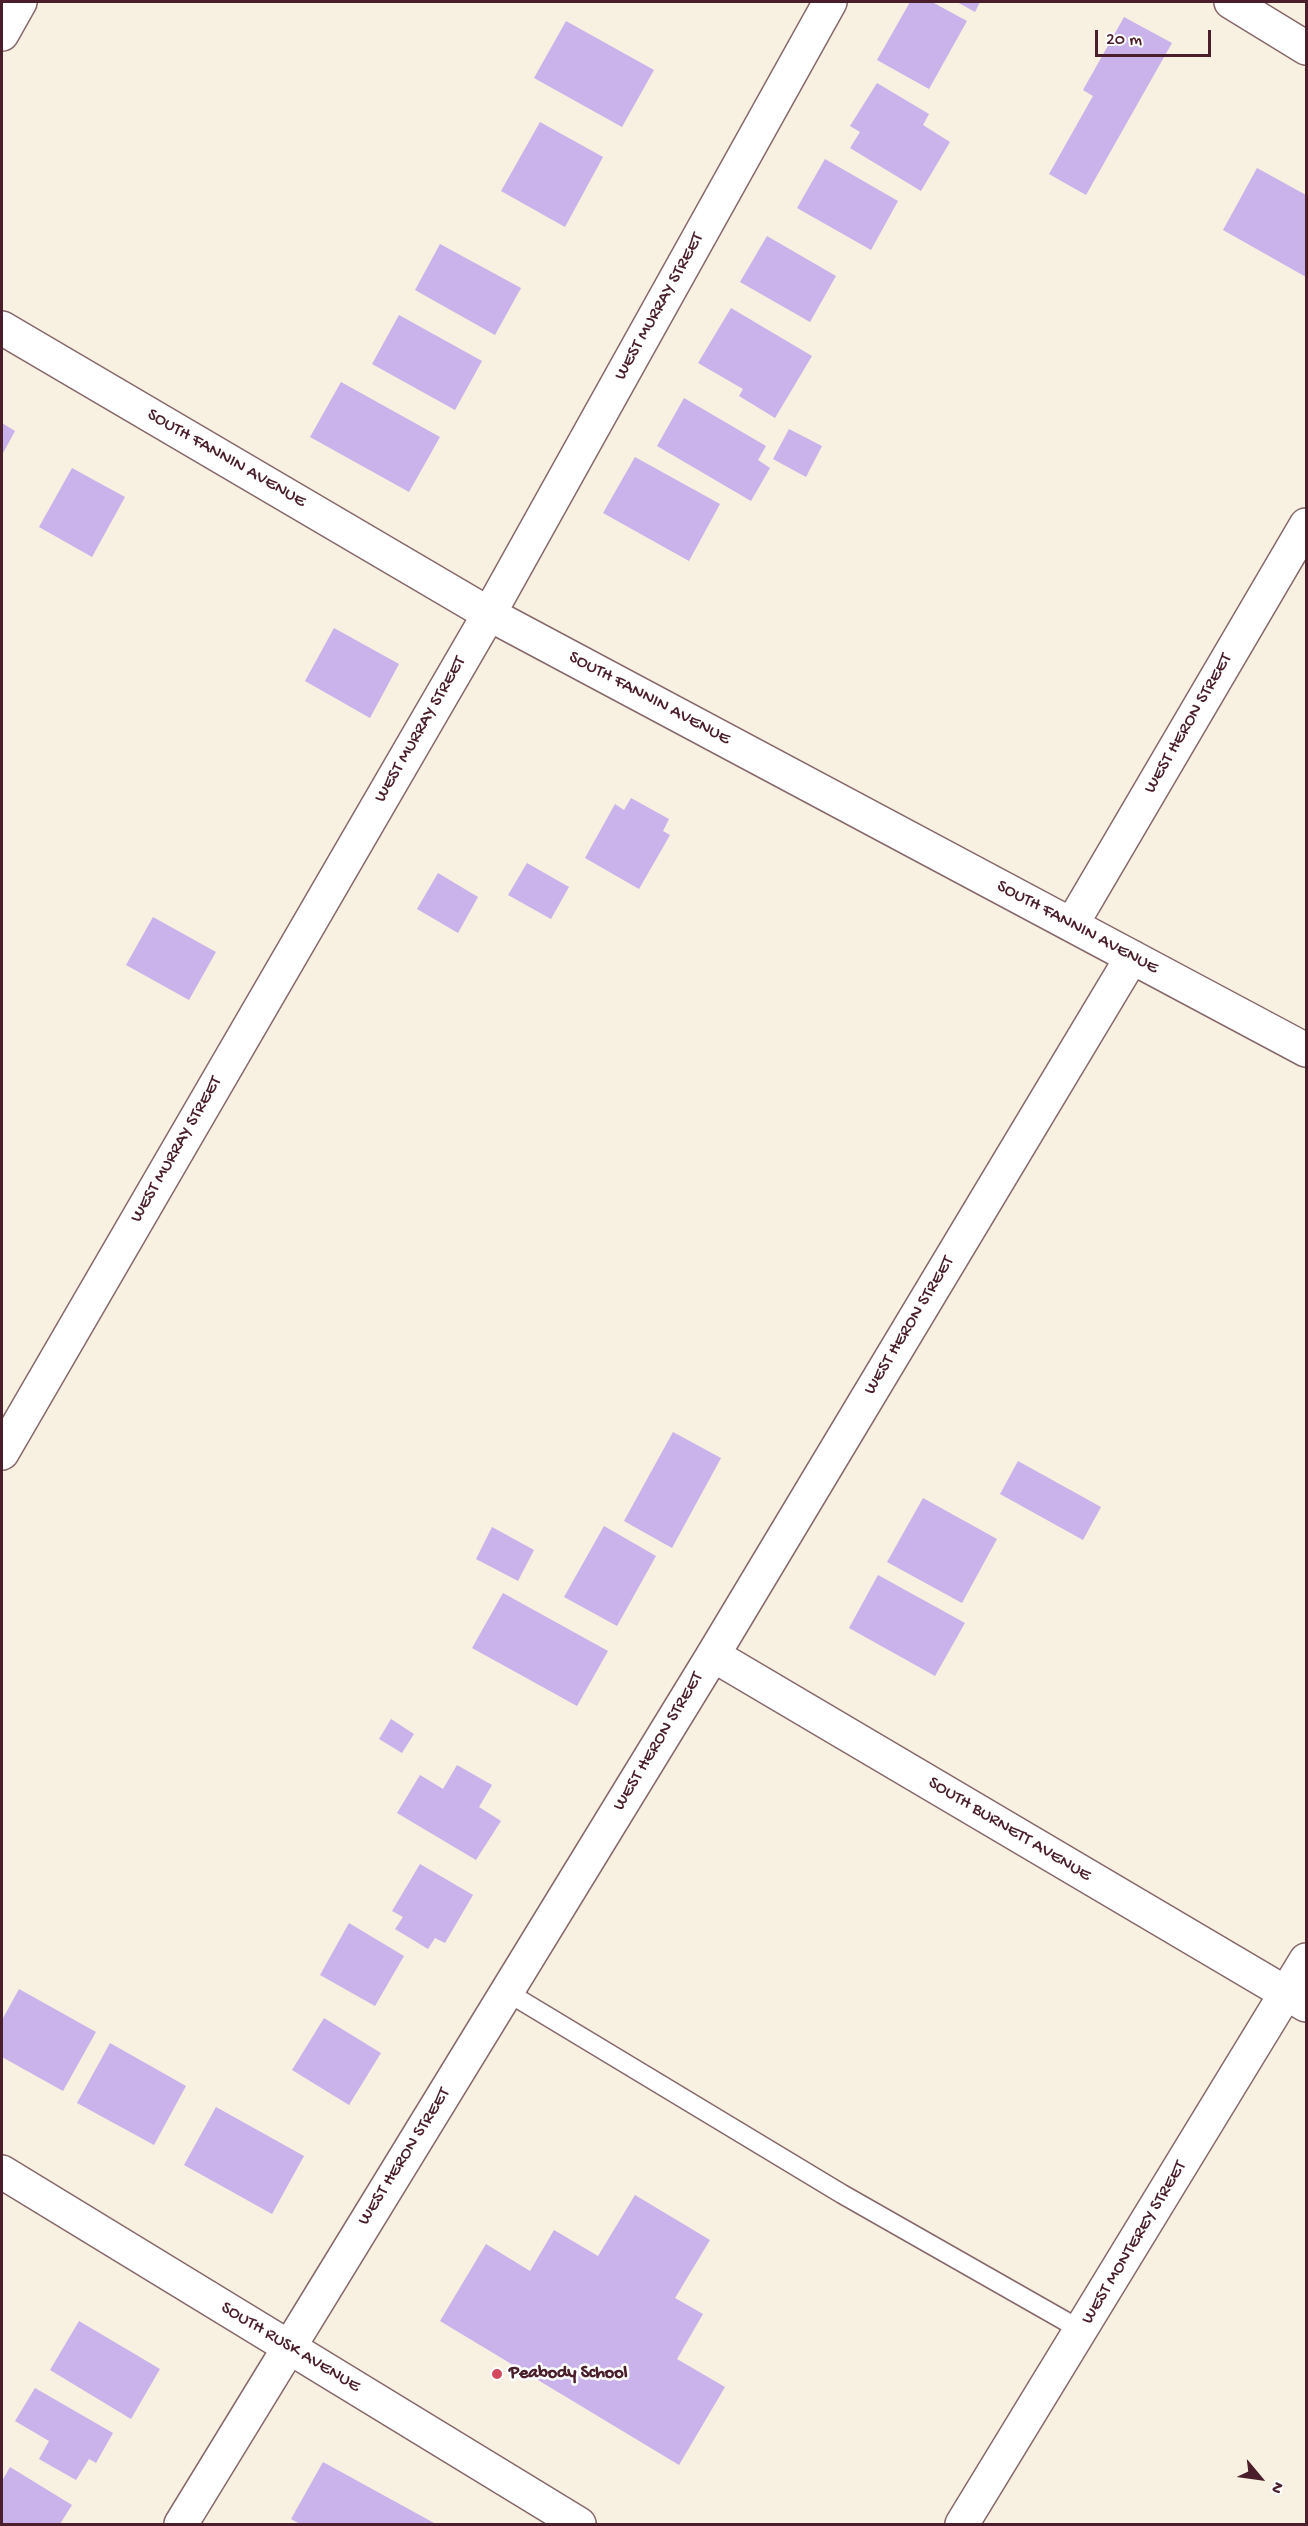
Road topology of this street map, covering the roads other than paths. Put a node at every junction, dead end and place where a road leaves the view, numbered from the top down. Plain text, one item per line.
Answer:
1 (20, 2) edge
2 (830, 2) edge
3 (1231, 2) edge
4 (2, 34) edge
5 (1306, 48) edge
6 (2, 328) edge
7 (1306, 525) edge
8 (489, 614) junction
9 (1072, 924) junction
10 (1132, 957) junction
11 (1306, 1050) edge
12 (2, 1453) edge
13 (712, 1655) junction
14 (1306, 1960) edge
15 (507, 1992) junction
16 (1297, 1999) edge
17 (2, 2172) edge
18 (1081, 2330) junction
19 (288, 2348) junction
20 (182, 2524) edge
21 (579, 2524) edge
22 (962, 2524) edge

1 - 4 street
2 - 8 street, WEST MURRAY STREET
3 - 5 street
6 - 8 street, SOUTH FANNIN AVENUE
7 - 9 street, WEST HERON STREET
8 - 9 street, SOUTH FANNIN AVENUE
8 - 12 street, WEST MURRAY STREET
9 - 10 street, SOUTH FANNIN AVENUE
10 - 11 street, SOUTH FANNIN AVENUE
10 - 13 street, WEST HERON STREET
13 - 15 street, WEST HERON STREET
13 - 16 street, SOUTH BURNETT AVENUE
14 - 16 street, WEST MONTEREY STREET
15 - 18 lane
15 - 19 street, WEST HERON STREET
16 - 18 street, WEST MONTEREY STREET
17 - 19 street, SOUTH RUSK AVENUE
18 - 22 street, WEST MONTEREY STREET
19 - 20 street, WEST HERON STREET
19 - 21 street, SOUTH RUSK AVENUE

